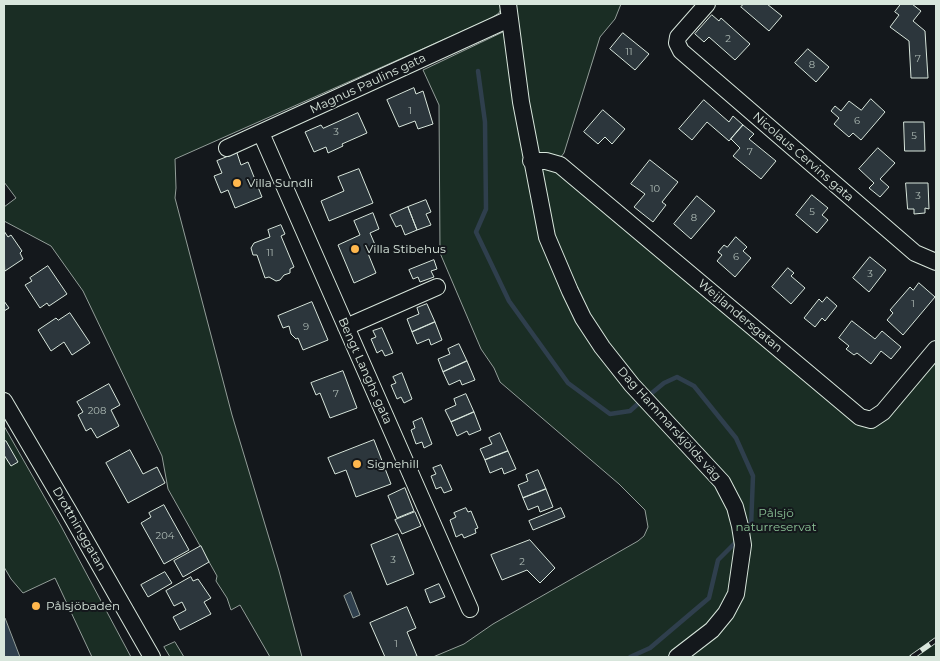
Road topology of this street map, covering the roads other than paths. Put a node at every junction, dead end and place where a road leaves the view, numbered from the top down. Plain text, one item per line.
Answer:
1 (707, 4) edge
2 (509, 11) edge
3 (261, 133) junction
4 (227, 148) dead end
5 (531, 161) junction
6 (936, 262) edge
7 (437, 288) dead end
8 (346, 327) junction
9 (936, 349) edge
10 (4, 402) edge
11 (470, 608) dead end
12 (152, 657) edge
13 (677, 657) edge

1 - 6 street, Nicolaus Cervins gata
2 - 3 street, Magnus Paulins gata
2 - 5 street, Dag Hammarskjölds väg
3 - 4 street, Magnus Paulins gata
3 - 8 street, Bengt Langhs gata
5 - 9 street, Weijlandersgatan
5 - 13 street, Dag Hammarskjölds väg
7 - 8 street
8 - 11 street, Bengt Langhs gata
10 - 12 street, Drottninggatan

